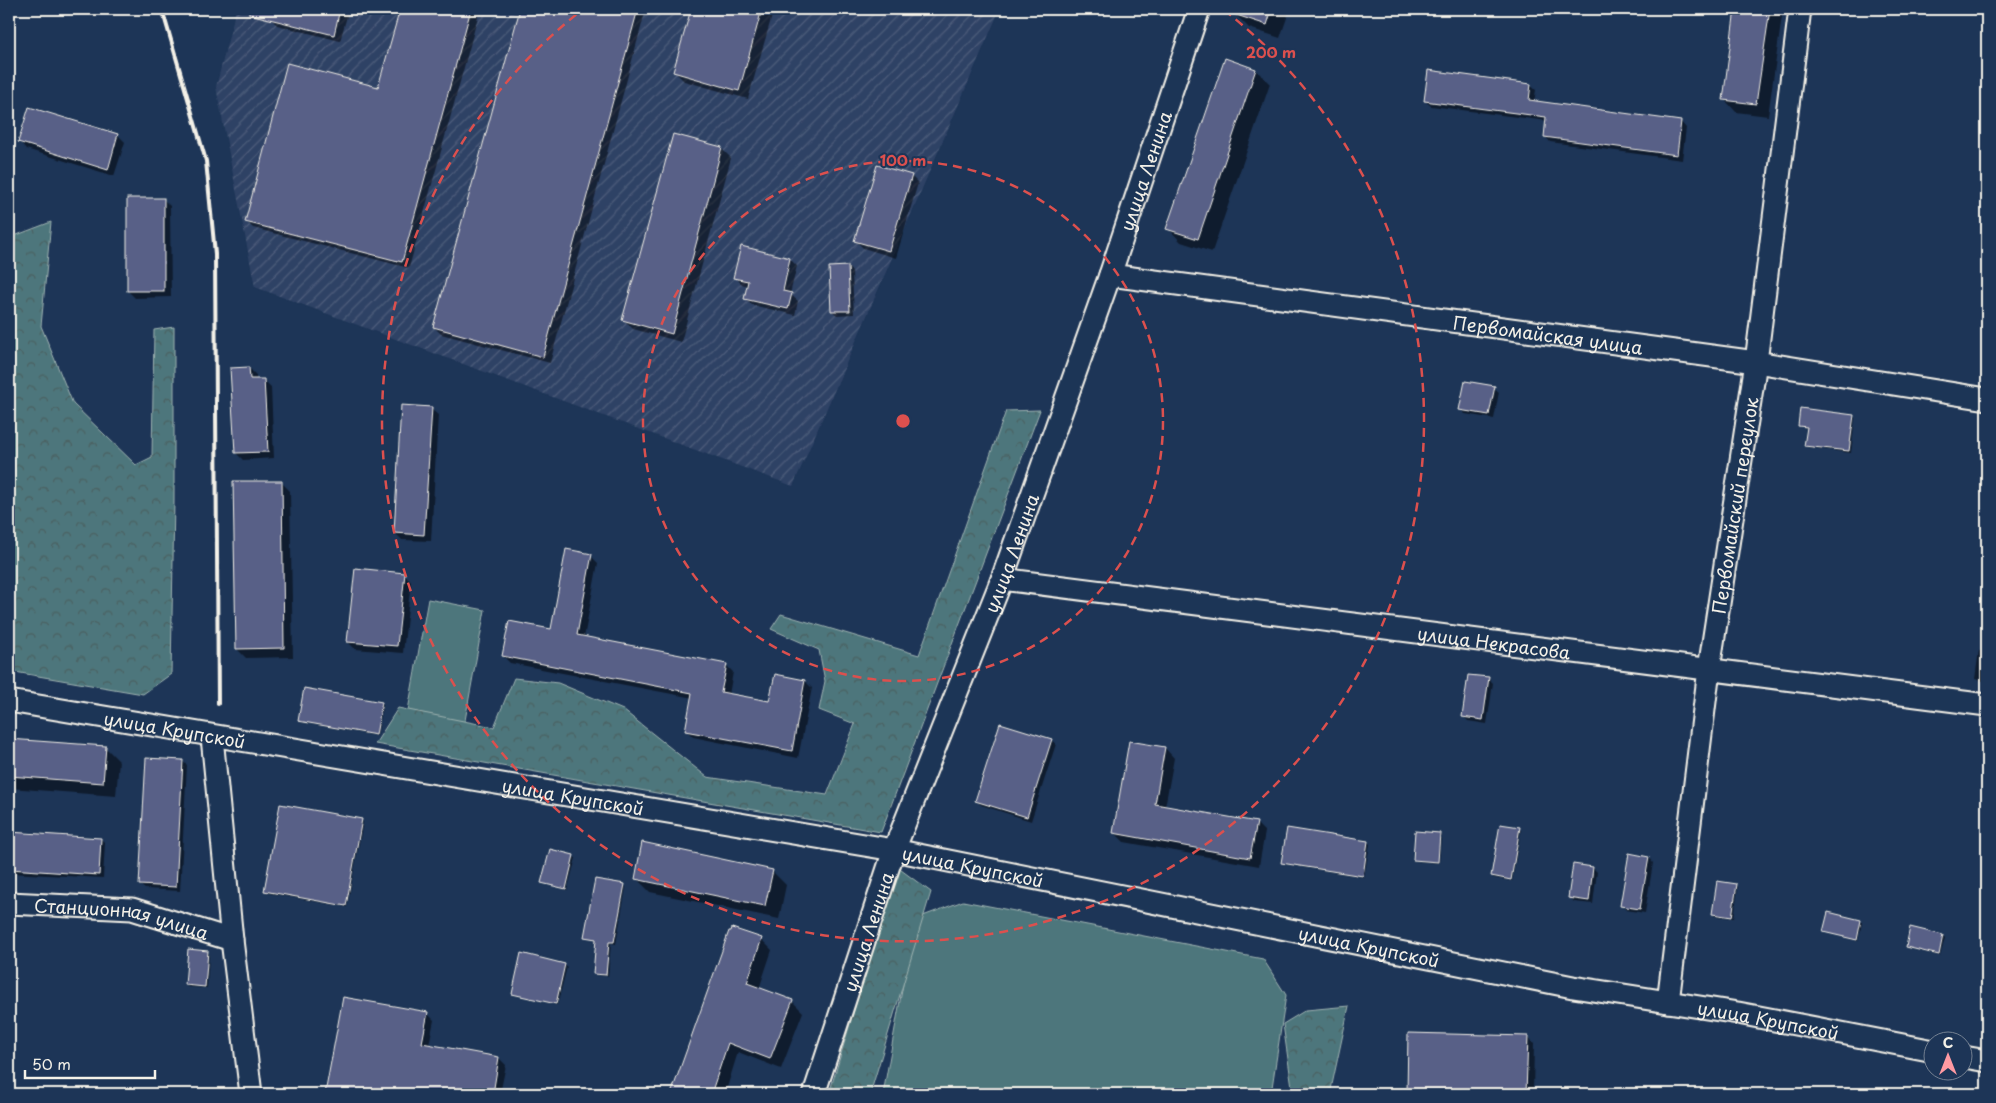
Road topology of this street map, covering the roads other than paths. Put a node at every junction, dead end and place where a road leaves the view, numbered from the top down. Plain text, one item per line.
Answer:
1 (1200, 9) edge
2 (1800, 9) edge
3 (1110, 275) junction
4 (1756, 362) junction
5 (1987, 399) edge
6 (1002, 579) junction
7 (1709, 670) junction
8 (9, 702) edge
9 (1987, 705) edge
10 (212, 737) junction
11 (894, 850) junction
12 (9, 902) edge
13 (232, 940) junction
14 (1668, 1002) junction
15 (1924, 1049) edge
16 (1974, 1059) edge
17 (1987, 1062) edge
18 (251, 1094) edge
19 (814, 1094) edge

1 - 3 street, улица Ленина
2 - 4 street, Первомайский переулок
3 - 4 street, Первомайская улица
3 - 6 street, улица Ленина
4 - 5 street, Первомайская улица
4 - 7 street, Первомайский переулок
6 - 7 street, улица Некрасова
6 - 11 street, улица Ленина
7 - 9 street, улица Некрасова
7 - 14 street, Первомайский переулок
8 - 10 street, улица Крупской
10 - 11 street, улица Крупской
10 - 13 street
11 - 14 street, улица Крупской
11 - 19 street, улица Ленина
12 - 13 street, Станционная улица
13 - 18 street
14 - 15 street, улица Крупской
16 - 17 street

